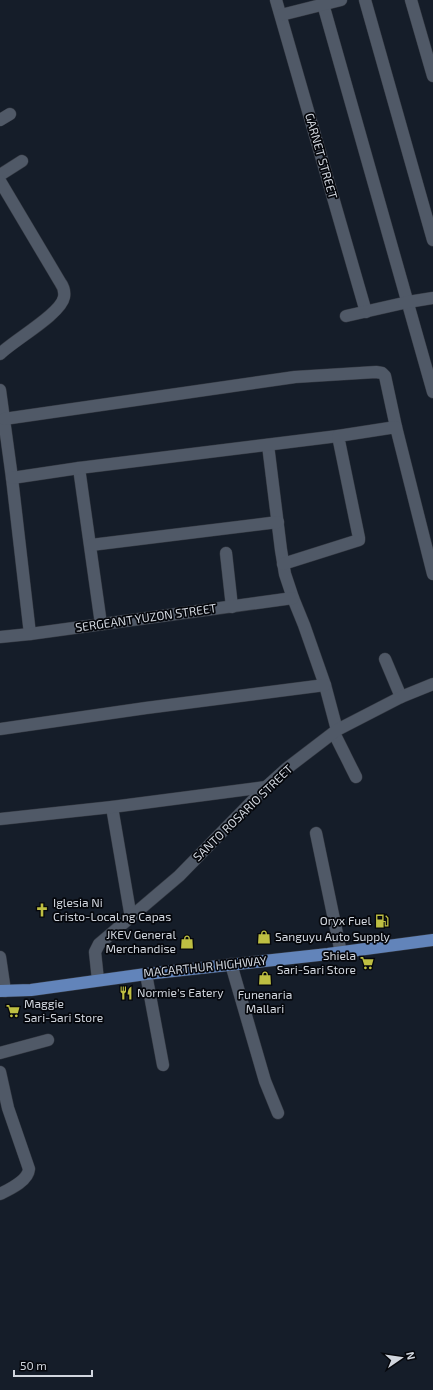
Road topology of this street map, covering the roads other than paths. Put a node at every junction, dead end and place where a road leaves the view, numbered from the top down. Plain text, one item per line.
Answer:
1 (276, 0) edge
2 (342, 0) edge
3 (365, 0) edge
4 (412, 0) edge
5 (324, 4) junction
6 (281, 15) junction
7 (429, 46) edge
8 (433, 76) edge
9 (22, 161) dead end
10 (0, 175) edge
11 (0, 181) edge
12 (433, 240) edge
13 (433, 298) edge
14 (408, 302) junction
15 (366, 312) junction
16 (346, 316) dead end
17 (0, 354) edge
18 (0, 390) edge
19 (433, 392) edge
20 (4, 419) junction
21 (396, 427) junction
22 (338, 436) junction
23 (268, 444) junction
24 (79, 468) junction
25 (12, 478) junction
26 (278, 522) junction
27 (433, 538) edge
28 (91, 544) junction
29 (226, 553) dead end
30 (432, 557) edge
31 (283, 564) junction
32 (433, 574) edge
33 (293, 598) junction
34 (232, 607) junction
35 (101, 624) junction
36 (30, 634) junction
37 (0, 636) edge
38 (385, 659) dead end
39 (325, 684) junction
40 (433, 684) edge
41 (401, 698) junction
42 (0, 729) edge
43 (336, 731) junction
44 (356, 777) dead end
45 (266, 787) junction
46 (112, 807) junction
47 (0, 819) edge
48 (316, 833) dead end
49 (131, 918) junction
50 (433, 940) edge
51 (340, 953) junction
52 (0, 957) edge
53 (231, 964) junction
54 (146, 974) junction
55 (98, 980) junction
56 (2, 991) edge
57 (48, 1040) dead end
58 (0, 1053) edge
59 (163, 1065) dead end
60 (0, 1072) edge
61 (278, 1113) dead end
62 (0, 1194) edge

1 - 6 street, GARNET STREET
2 - 5 street
3 - 12 street
4 - 7 street
5 - 6 street
5 - 14 street
6 - 15 street, GARNET STREET
7 - 8 street
9 - 10 street
11 - 17 street
13 - 14 street
14 - 15 street
14 - 19 street
15 - 16 street
18 - 20 street
20 - 21 street
20 - 25 street
21 - 22 street
21 - 30 street
22 - 23 street
22 - 31 street
23 - 24 street
23 - 26 street
24 - 25 street
24 - 28 street
25 - 36 street
26 - 28 street
26 - 31 street
27 - 30 street
28 - 35 street
29 - 34 street
30 - 32 street
31 - 33 street
33 - 34 street, SERGEANT YUZON STREET
33 - 39 street
34 - 35 street, SERGEANT YUZON STREET
35 - 36 street, SERGEANT YUZON STREET
36 - 37 street, SERGEANT YUZON STREET
38 - 41 street
39 - 42 street
39 - 43 street
40 - 41 street, SANTO ROSARIO STREET
41 - 43 street, SANTO ROSARIO STREET
43 - 44 street
43 - 45 street, SANTO ROSARIO STREET
45 - 46 street
45 - 49 street, SANTO ROSARIO STREET
46 - 47 street
46 - 49 street
48 - 51 street
49 - 55 street, SANTO ROSARIO STREET
50 - 51 highway, MACARTHUR HIGHWAY
51 - 53 highway, MACARTHUR HIGHWAY
52 - 56 street
53 - 54 highway, MACARTHUR HIGHWAY
53 - 61 street
54 - 55 highway, MACARTHUR HIGHWAY
54 - 59 street
55 - 56 highway, MACARTHUR HIGHWAY
57 - 58 street
60 - 62 street

